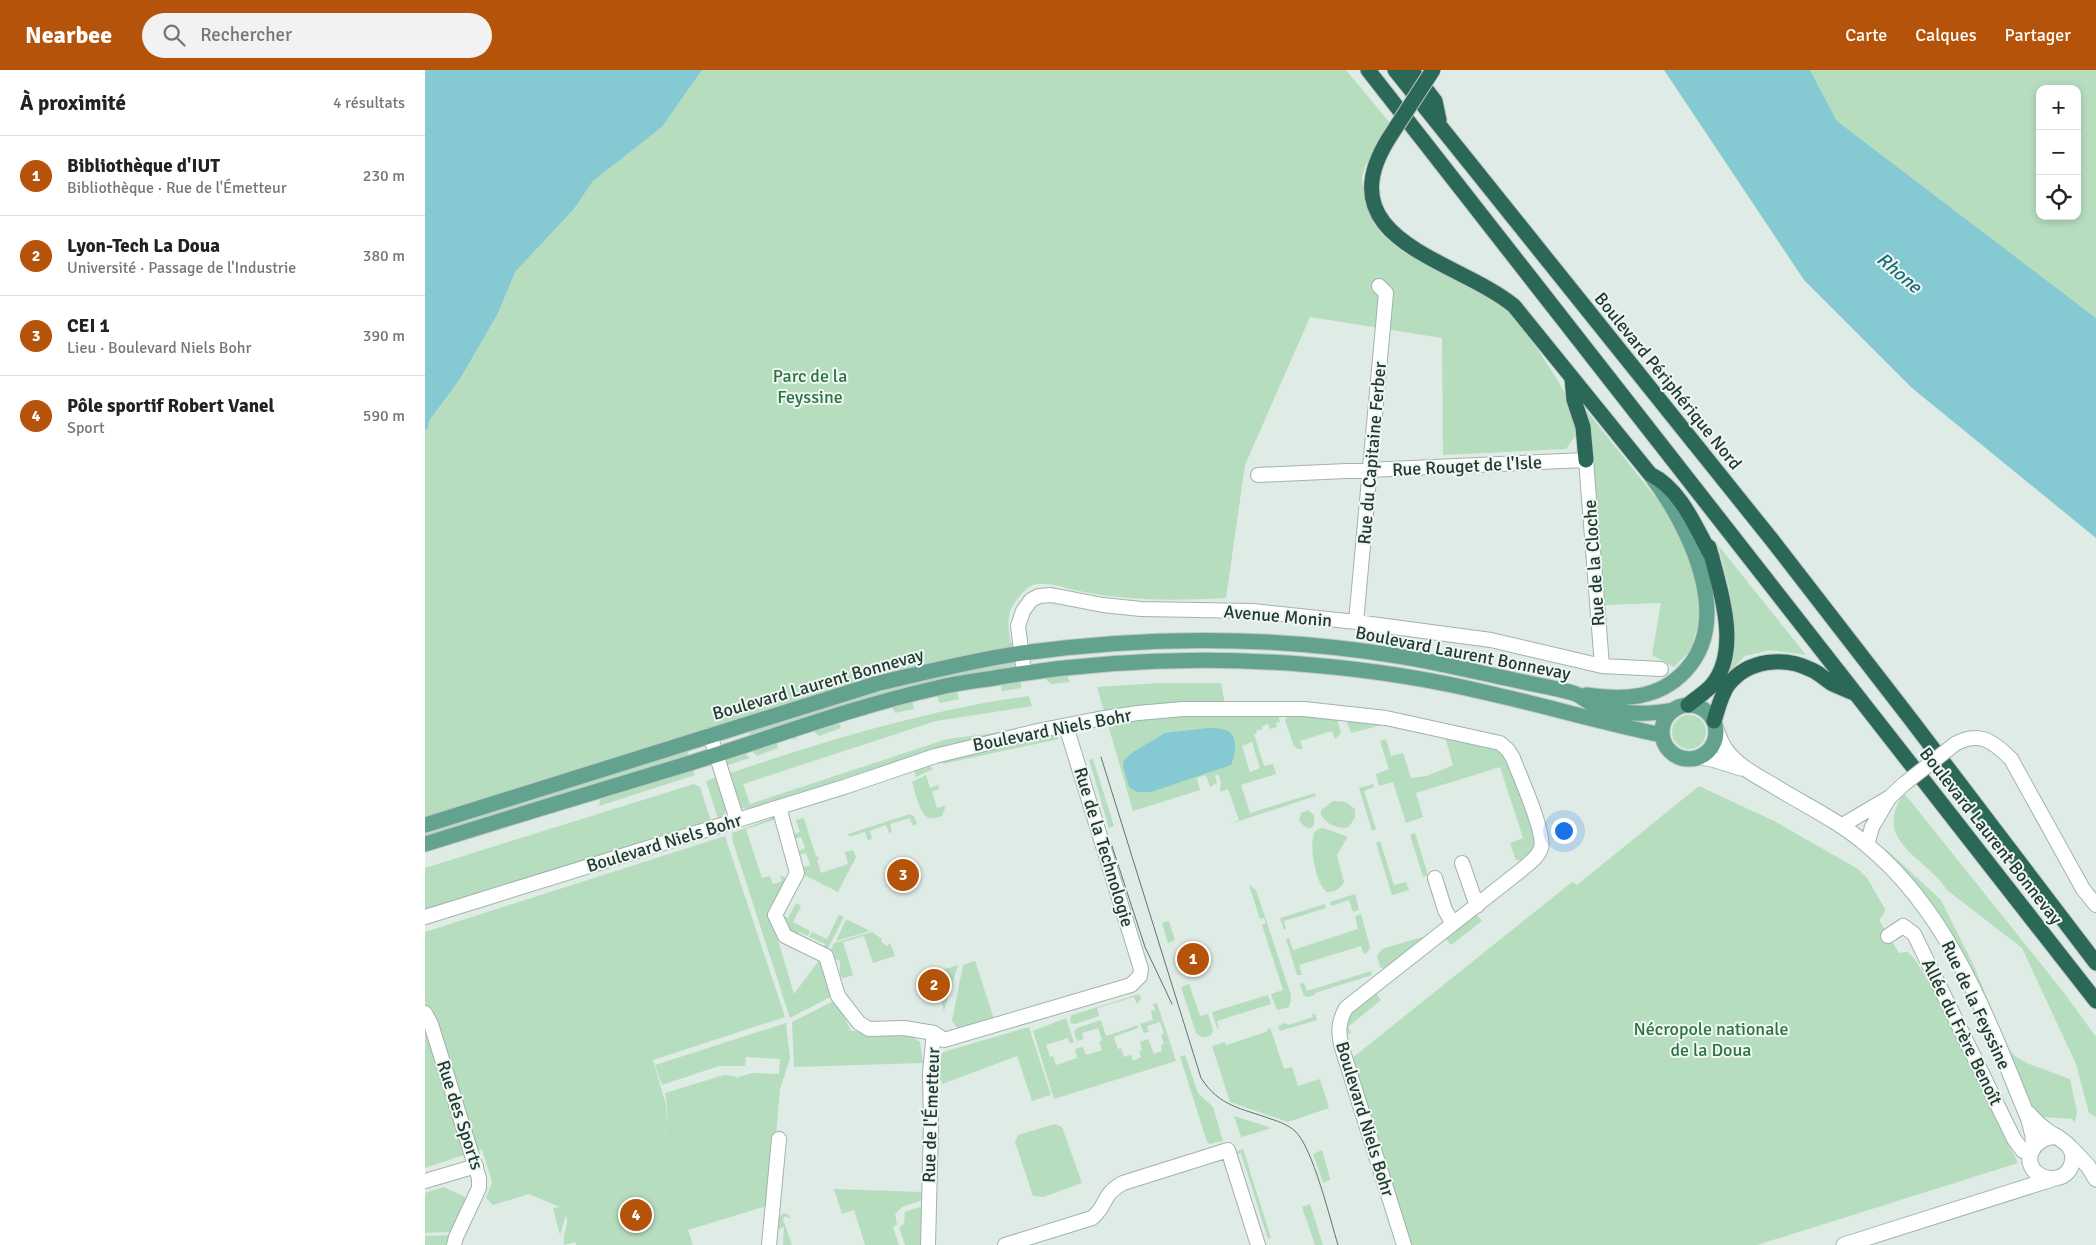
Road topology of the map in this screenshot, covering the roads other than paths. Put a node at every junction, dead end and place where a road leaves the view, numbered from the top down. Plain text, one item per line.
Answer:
1 (1368, 70) edge
2 (1395, 70) edge
3 (1411, 70) edge
4 (1434, 70) edge
5 (1441, 126) junction
6 (1379, 286) dead end
7 (1571, 378) junction
8 (1586, 460) junction
9 (1370, 470) junction
10 (1650, 474) junction
11 (1258, 475) dead end
12 (1696, 490) junction
13 (1712, 557) junction
14 (1356, 622) junction
15 (1021, 654) junction
16 (1602, 666) junction
17 (1661, 669) dead end
18 (1024, 673) junction
19 (1575, 693) junction
20 (1856, 694) junction
21 (1689, 705) junction
22 (1674, 710) junction
23 (1909, 717) joint
24 (1066, 726) junction
25 (1716, 727) junction
26 (1662, 735) junction
27 (710, 736) junction
28 (716, 754) junction
29 (1701, 757) junction
30 (1749, 772) junction
31 (1890, 797) junction
32 (779, 807) junction
33 (737, 820) junction
34 (425, 825) edge
35 (1841, 826) junction
36 (425, 844) edge
37 (1867, 845) junction
38 (1462, 863) dead end
39 (1435, 878) dead end
40 (2096, 905) edge
41 (1477, 906) junction
42 (2055, 909) junction
43 (425, 917) edge
44 (1453, 924) junction
45 (1888, 936) dead end
46 (2096, 948) edge
47 (2096, 963) edge
48 (1141, 969) joint
49 (2096, 1001) edge
50 (425, 1013) edge
51 (934, 1033) junction
52 (2021, 1100) junction
53 (2058, 1137) junction
54 (779, 1139) dead end
55 (2071, 1148) junction
56 (2032, 1155) junction
57 (476, 1166) junction
58 (2058, 1177) junction
59 (2096, 1179) edge
60 (425, 1181) edge
61 (2096, 1185) edge
62 (2017, 1189) junction
63 (454, 1245) edge
64 (769, 1245) edge
65 (928, 1245) edge
66 (1005, 1245) edge
67 (1259, 1245) edge
68 (1404, 1245) edge
69 (1845, 1245) edge

1 - 12 highway
2 - 5 highway, Boulevard Périphérique Nord
3 - 5 highway
4 - 7 highway, bridge
5 - 23 highway, Boulevard Périphérique Nord
6 - 9 street, Rue du Capitaine Ferber
7 - 8 highway
7 - 10 highway
8 - 9 street, Rue Rouget de l'Isle
8 - 16 street, Rue de la Cloche
9 - 11 street, Rue Rouget de l'Isle
9 - 14 street, Rue du Capitaine Ferber
10 - 13 highway
10 - 19 main road
12 - 13 highway
12 - 20 highway
13 - 21 highway
14 - 15 street, Avenue Monin
14 - 16 street, Avenue Monin
15 - 18 street, Avenue Monin
15 - 19 main road, Boulevard Laurent Bonnevay
15 - 27 main road, Boulevard Laurent Bonnevay
16 - 17 street, Avenue Monin
18 - 26 main road, Boulevard Laurent Bonnevay
18 - 28 main road, Boulevard Laurent Bonnevay
19 - 22 main road, Boulevard Laurent Bonnevay
20 - 25 highway
20 - 49 highway, Boulevard Laurent Bonnevay
21 - 22 main road, Boulevard Laurent Bonnevay
21 - 25 main road
22 - 26 main road
23 - 42 highway, Boulevard Laurent Bonnevay
24 - 32 street, Boulevard Niels Bohr
24 - 41 street, Boulevard Niels Bohr
24 - 48 street, Rue de la Technologie
25 - 29 main road
25 - 30 street, Rue de la Feyssine
26 - 29 main road
27 - 28 street
27 - 34 main road, Boulevard Laurent Bonnevay
28 - 33 street
28 - 36 main road, Boulevard Laurent Bonnevay
29 - 30 street, Rue de la Feyssine
30 - 35 street, Rue de la Feyssine
31 - 35 street
31 - 37 street
31 - 40 street, bridge
32 - 33 street, Boulevard Niels Bohr
32 - 51 street
33 - 43 street, Boulevard Niels Bohr
35 - 37 street, Rue de la Feyssine
37 - 52 street, Rue de la Feyssine
38 - 41 street
39 - 44 street
41 - 44 street, Boulevard Niels Bohr
42 - 46 highway
42 - 47 highway, Boulevard Laurent Bonnevay
44 - 68 street, Boulevard Niels Bohr
45 - 56 street, Allée du Frère Benoît
48 - 51 street, Rue de l'Émetteur
50 - 57 street, Rue des Sports
51 - 65 street, Rue de l'Émetteur
52 - 53 street, Rue de la Feyssine
52 - 56 street, Rue de la Feyssine
53 - 55 street
53 - 56 street
54 - 64 street
55 - 58 street
55 - 59 street
56 - 58 street
56 - 62 street
57 - 60 street
57 - 63 street, Rue des Sports
58 - 61 street
58 - 62 street
62 - 69 street
66 - 67 street

